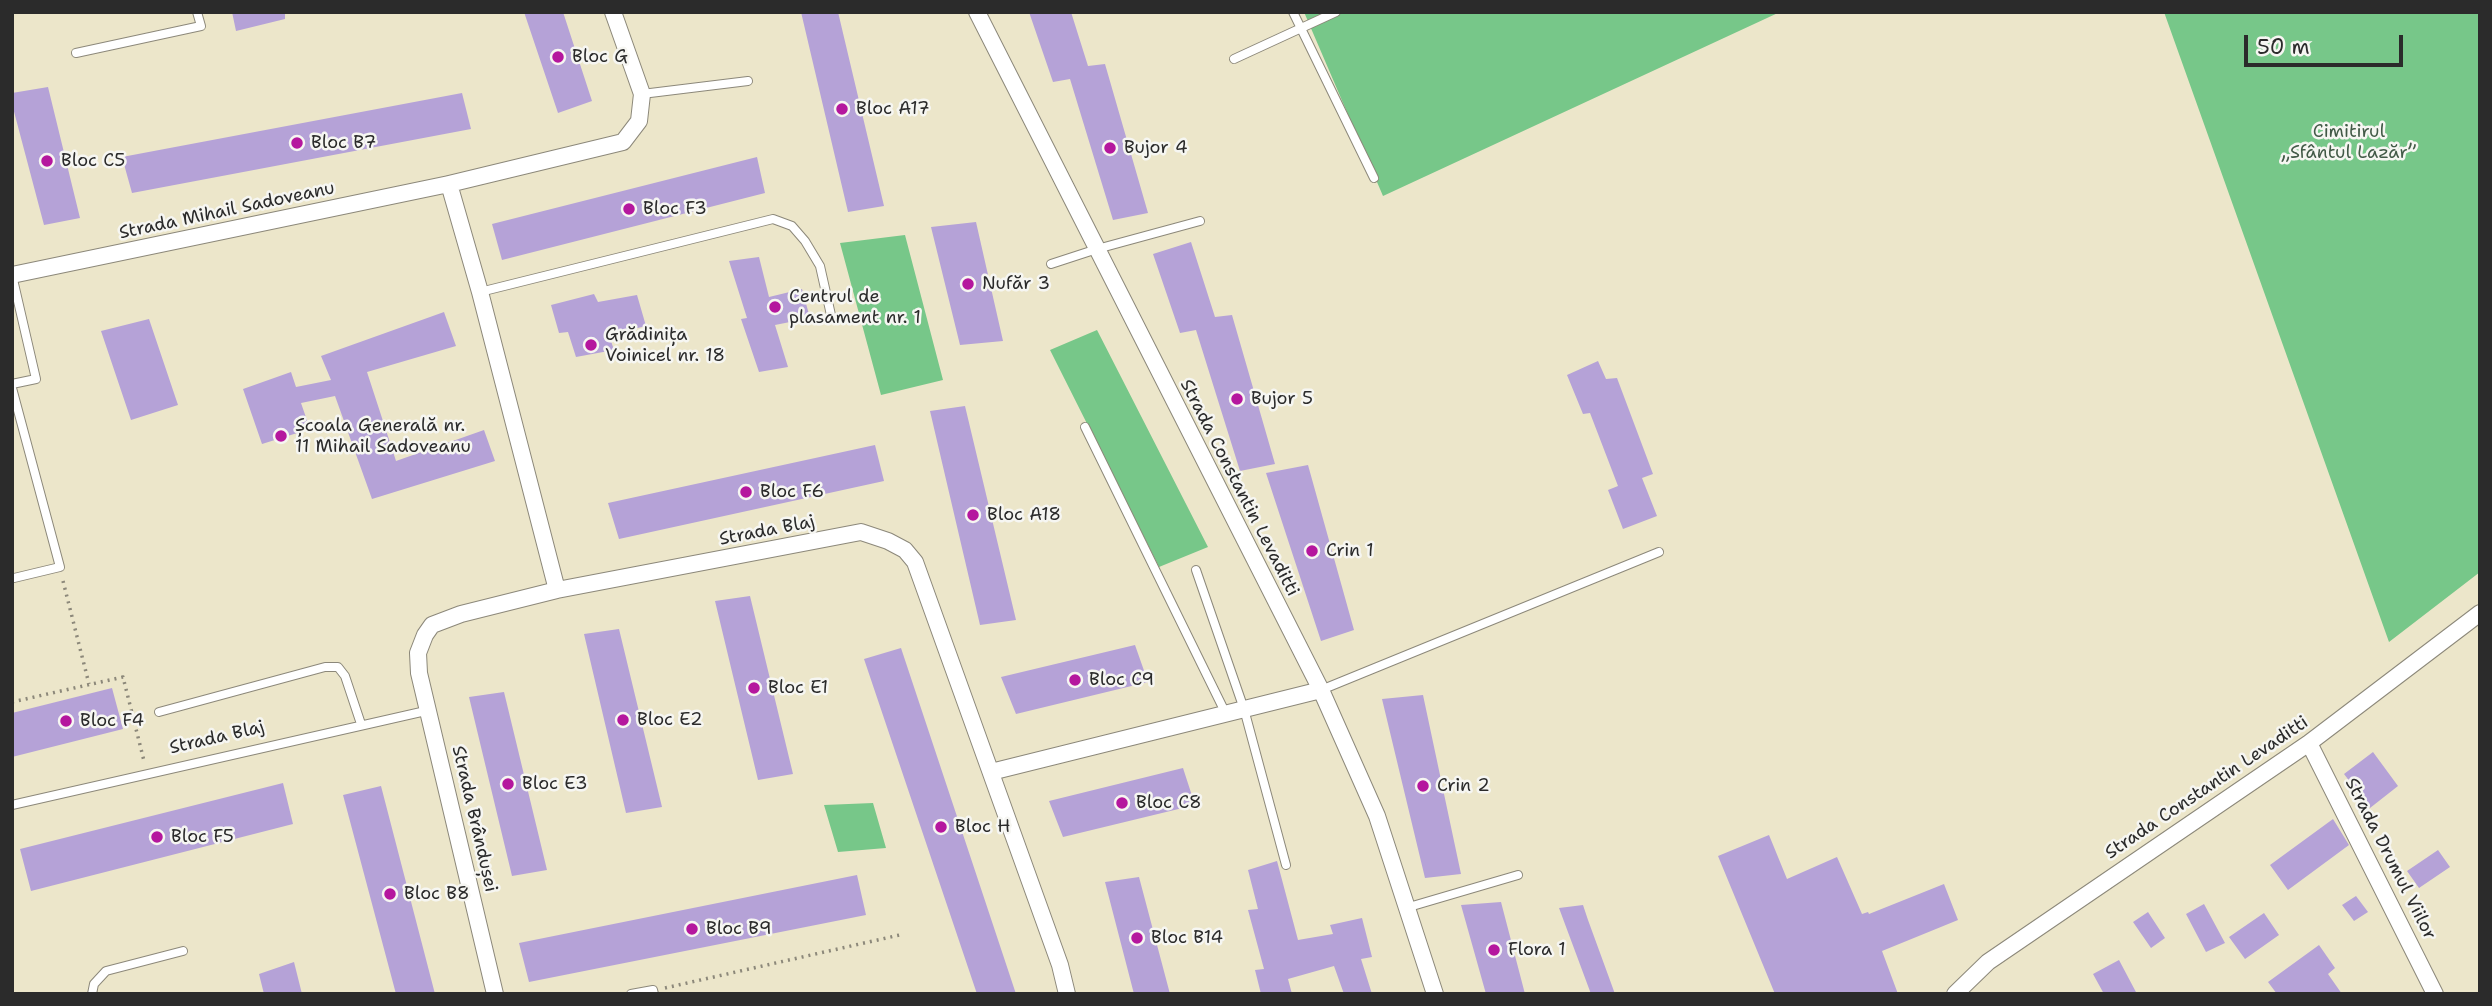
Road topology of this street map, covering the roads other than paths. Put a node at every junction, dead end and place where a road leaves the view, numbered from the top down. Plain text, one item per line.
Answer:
1 (197, 12) edge
2 (613, 12) edge
3 (977, 12) edge
4 (1293, 12) edge
5 (1336, 12) edge
6 (1301, 28) junction
7 (76, 52) dead end
8 (1234, 59) dead end
9 (748, 81) dead end
10 (642, 94) junction
11 (1374, 178) dead end
12 (449, 184) junction
13 (1200, 221) dead end
14 (1097, 248) junction
15 (1051, 264) dead end
16 (12, 275) edge
17 (480, 292) junction
18 (831, 315) dead end
19 (12, 386) edge
20 (1085, 426) dead end
21 (1659, 552) dead end
22 (1196, 570) dead end
23 (14, 578) dead end
24 (558, 590) junction
25 (2480, 613) edge
26 (418, 653) joint
27 (1321, 690) junction
28 (1244, 709) junction
29 (430, 710) junction
30 (159, 712) dead end
31 (1226, 714) junction
32 (361, 724) junction
33 (2309, 743) junction
34 (991, 772) junction
35 (12, 805) edge
36 (1286, 865) dead end
37 (1518, 875) dead end
38 (1409, 907) junction
39 (183, 951) dead end
40 (653, 992) edge
41 (92, 994) edge
42 (495, 994) edge
43 (631, 994) edge
44 (1067, 994) edge
45 (1436, 994) edge
46 (1955, 994) edge
47 (2435, 994) edge

1 - 7 lane
2 - 10 street
3 - 14 street, Strada Constantin Levaditti
4 - 6 lane
5 - 6 lane
6 - 8 lane
6 - 11 lane
9 - 10 lane
10 - 12 street, Strada Mihail Sadoveanu
12 - 16 street, Strada Mihail Sadoveanu
12 - 17 street
13 - 14 lane
14 - 15 lane
14 - 27 street, Strada Constantin Levaditti
16 - 19 lane
17 - 18 lane
17 - 24 street
19 - 23 lane
20 - 31 lane
21 - 27 lane
22 - 28 lane
24 - 26 street, Strada Blaj
24 - 34 street, Strada Blaj
25 - 33 street, Strada Constantin Levaditti
26 - 29 street, Strada Brândușei
27 - 28 street
27 - 38 street, Strada Constantin Levaditti
28 - 31 street
28 - 36 lane
29 - 32 lane, Strada Blaj
29 - 42 street, Strada Brândușei
30 - 32 lane
31 - 34 street
32 - 35 lane, Strada Blaj
33 - 46 street, Strada Constantin Levaditti
33 - 47 street, Strada Drumul Viilor
34 - 44 street, Strada Blaj
37 - 38 lane
38 - 45 street, Strada Constantin Levaditti
39 - 41 lane
40 - 43 lane

